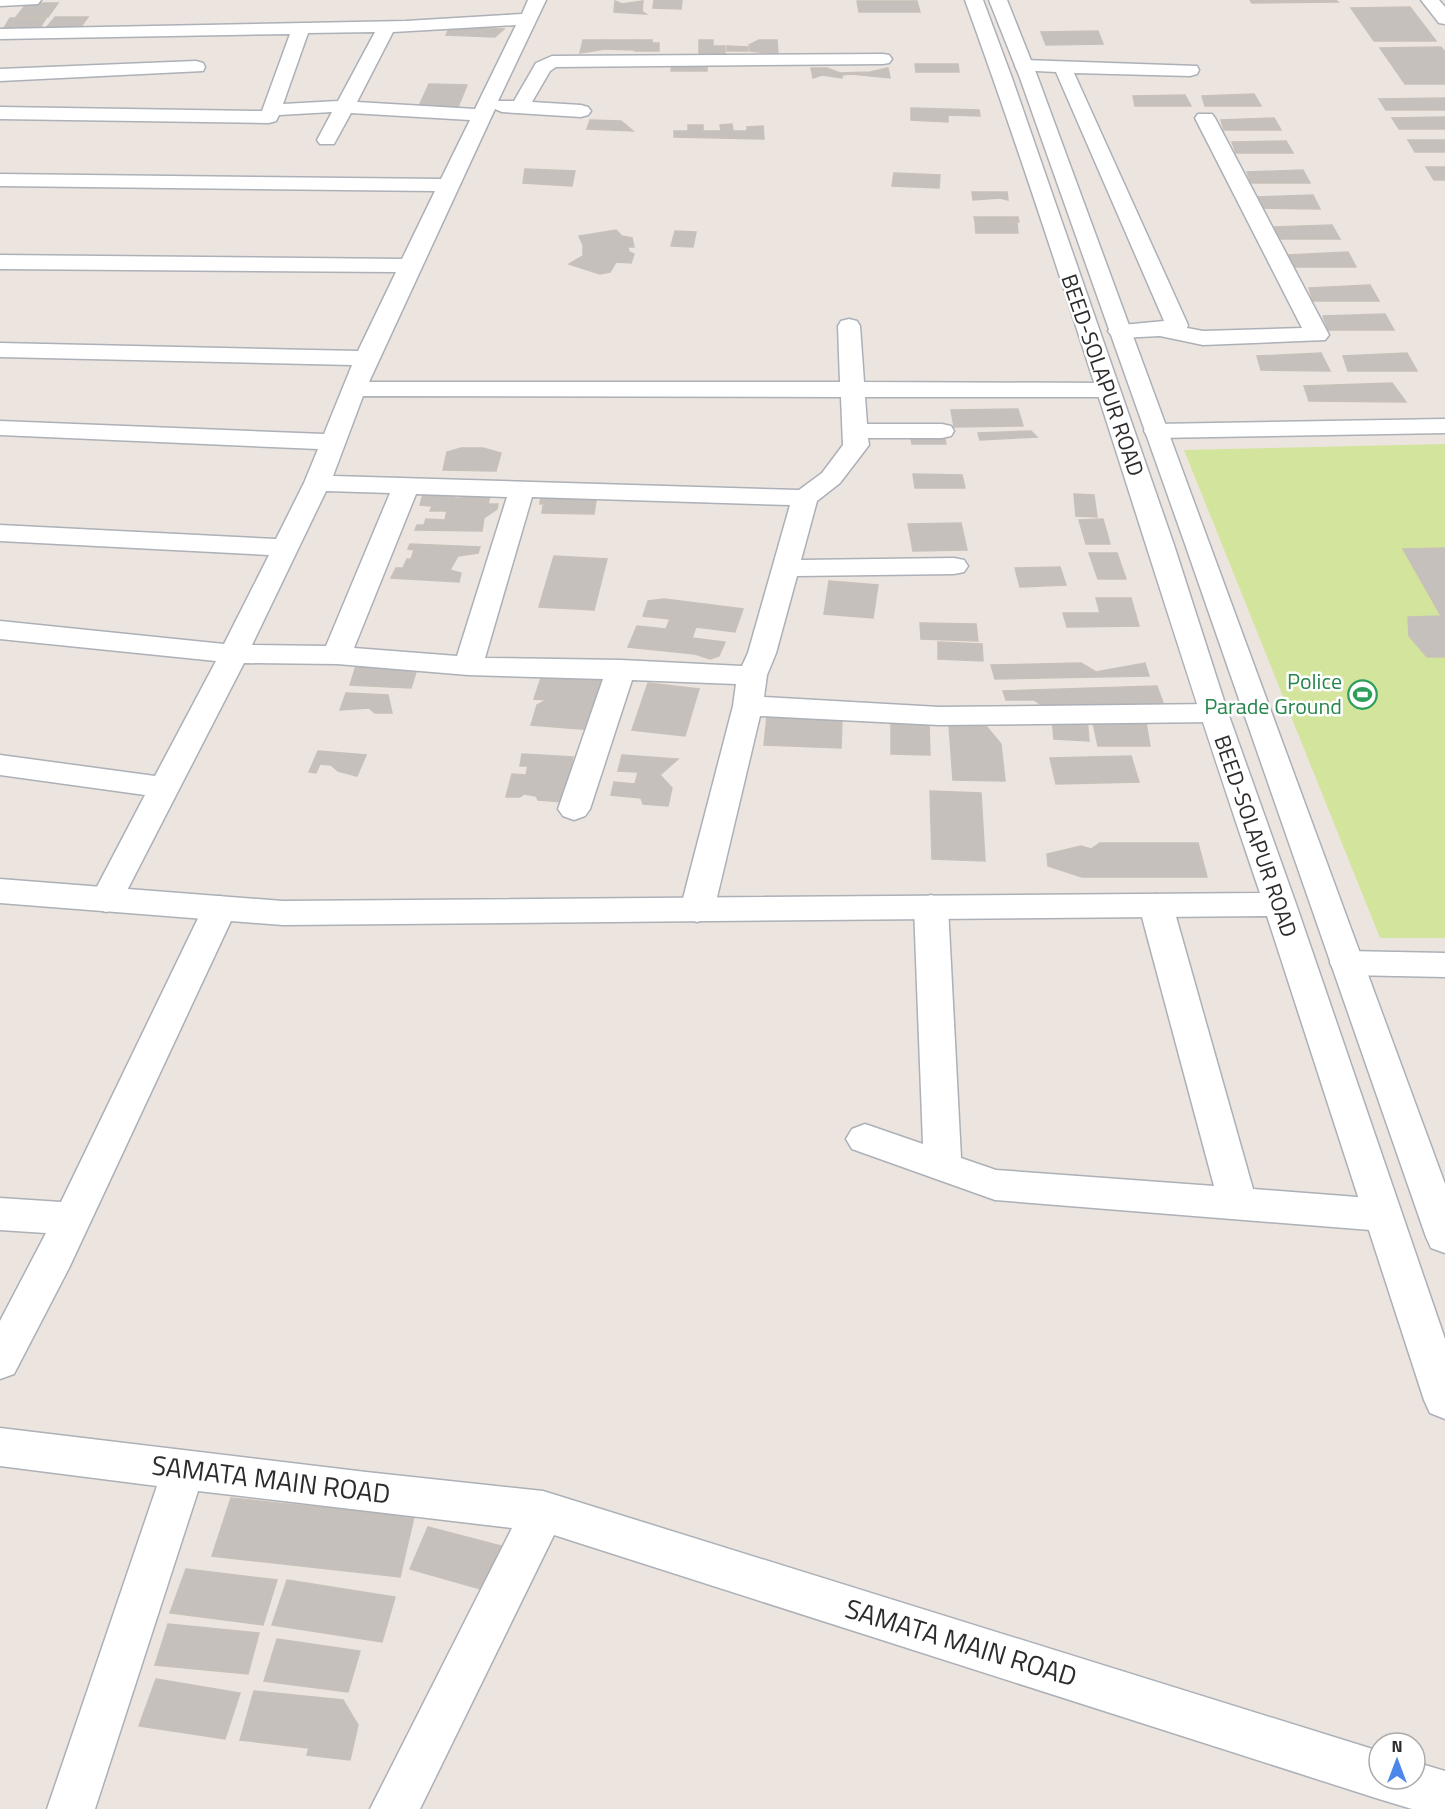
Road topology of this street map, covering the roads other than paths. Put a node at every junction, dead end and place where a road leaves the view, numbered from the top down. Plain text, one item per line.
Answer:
1 (32, 0) edge
2 (974, 0) edge
3 (998, 0) edge
4 (1430, 0) edge
5 (0, 1) edge
6 (532, 10) edge
7 (1445, 19) edge
8 (387, 26) junction
9 (301, 28) junction
10 (210, 30) junction
11 (0, 34) edge
12 (883, 59) dead end
13 (1024, 66) junction
14 (1062, 66) junction
15 (196, 67) junction
16 (1190, 70) dead end
17 (0, 75) edge
18 (345, 106) junction
19 (520, 107) junction
20 (271, 110) junction
21 (483, 110) junction
22 (581, 111) dead end
23 (0, 113) edge
24 (179, 115) junction
25 (1205, 118) dead end
26 (327, 140) dead end
27 (0, 180) edge
28 (447, 185) junction
29 (0, 262) edge
30 (409, 266) junction
31 (849, 326) dead end
32 (1160, 329) junction
33 (1120, 331) junction
34 (0, 350) edge
35 (366, 358) junction
36 (354, 389) junction
37 (852, 390) junction
38 (1108, 390) junction
39 (1445, 426) edge
40 (0, 428) edge
41 (942, 430) dead end
42 (1156, 430) junction
43 (855, 431) junction
44 (333, 442) junction
45 (317, 483) junction
46 (406, 486) junction
47 (522, 489) junction
48 (805, 498) junction
49 (0, 533) edge
50 (285, 548) junction
51 (954, 566) dead end
52 (786, 568) junction
53 (0, 630) edge
54 (234, 654) junction
55 (337, 655) junction
56 (468, 666) junction
57 (621, 669) junction
58 (752, 675) junction
59 (748, 706) junction
60 (1213, 713) junction
61 (0, 765) edge
62 (164, 787) junction
63 (574, 809) dead end
64 (0, 891) edge
65 (106, 900) junction
66 (1280, 904) junction
67 (1156, 906) junction
68 (931, 907) junction
69 (220, 908) junction
70 (697, 910) junction
71 (1347, 963) junction
72 (1445, 965) edge
73 (865, 1138) dead end
74 (943, 1166) junction
75 (1238, 1203) junction
76 (0, 1214) edge
77 (1383, 1215) junction
78 (72, 1220) junction
79 (1445, 1237) edge
80 (0, 1361) edge
81 (1445, 1400) edge
82 (0, 1447) edge
83 (184, 1469) junction
84 (543, 1511) junction
85 (1367, 1771) edge
86 (1427, 1789) edge
87 (1445, 1795) edge
88 (71, 1809) edge
89 (394, 1809) edge

1 - 5 street
2 - 38 street, BEED-SOLAPUR ROAD
3 - 13 street, BEED-SOLAPUR ROAD
4 - 7 street
6 - 8 street
6 - 21 street
8 - 9 street
8 - 18 street
9 - 10 street
9 - 20 street
10 - 11 street
10 - 15 street
12 - 19 street
13 - 14 street
13 - 33 street, BEED-SOLAPUR ROAD
14 - 16 street
14 - 32 street
15 - 17 street
15 - 24 street
18 - 20 street
18 - 21 street
18 - 26 street
19 - 21 street
19 - 22 street
20 - 24 street
21 - 28 street
23 - 24 street
25 - 32 street
27 - 28 street
28 - 30 street
29 - 30 street
30 - 35 street
31 - 37 street
32 - 33 street
33 - 42 street, BEED-SOLAPUR ROAD
34 - 35 street
35 - 36 street
36 - 37 street
36 - 44 street
37 - 38 street
37 - 43 street
38 - 60 street, BEED-SOLAPUR ROAD
39 - 42 street
40 - 44 street
41 - 43 street
42 - 71 street, BEED-SOLAPUR ROAD
43 - 48 street
44 - 45 street
45 - 46 street
45 - 50 street
46 - 47 street
46 - 55 street
47 - 48 street
47 - 56 street
48 - 52 street
49 - 50 street
50 - 54 street
51 - 52 street
52 - 58 street
53 - 54 street
54 - 55 street
54 - 62 street
55 - 56 street
56 - 57 street
57 - 58 street
57 - 63 street
58 - 59 street
59 - 60 street
59 - 70 street
60 - 66 street, BEED-SOLAPUR ROAD
61 - 62 street
62 - 65 street
64 - 65 street
65 - 69 street
66 - 67 street
66 - 77 street, BEED-SOLAPUR ROAD
67 - 68 street
67 - 75 street
68 - 70 street
68 - 74 street
69 - 70 street
69 - 78 street
71 - 72 street
71 - 79 street, BEED-SOLAPUR ROAD
73 - 74 street
74 - 75 street
75 - 77 street
76 - 78 street
77 - 81 street, BEED-SOLAPUR ROAD
78 - 80 street
82 - 83 street, SAMATA MAIN ROAD
83 - 84 street, SAMATA MAIN ROAD
83 - 88 street
84 - 85 street, SAMATA MAIN ROAD
84 - 89 street
86 - 87 street

